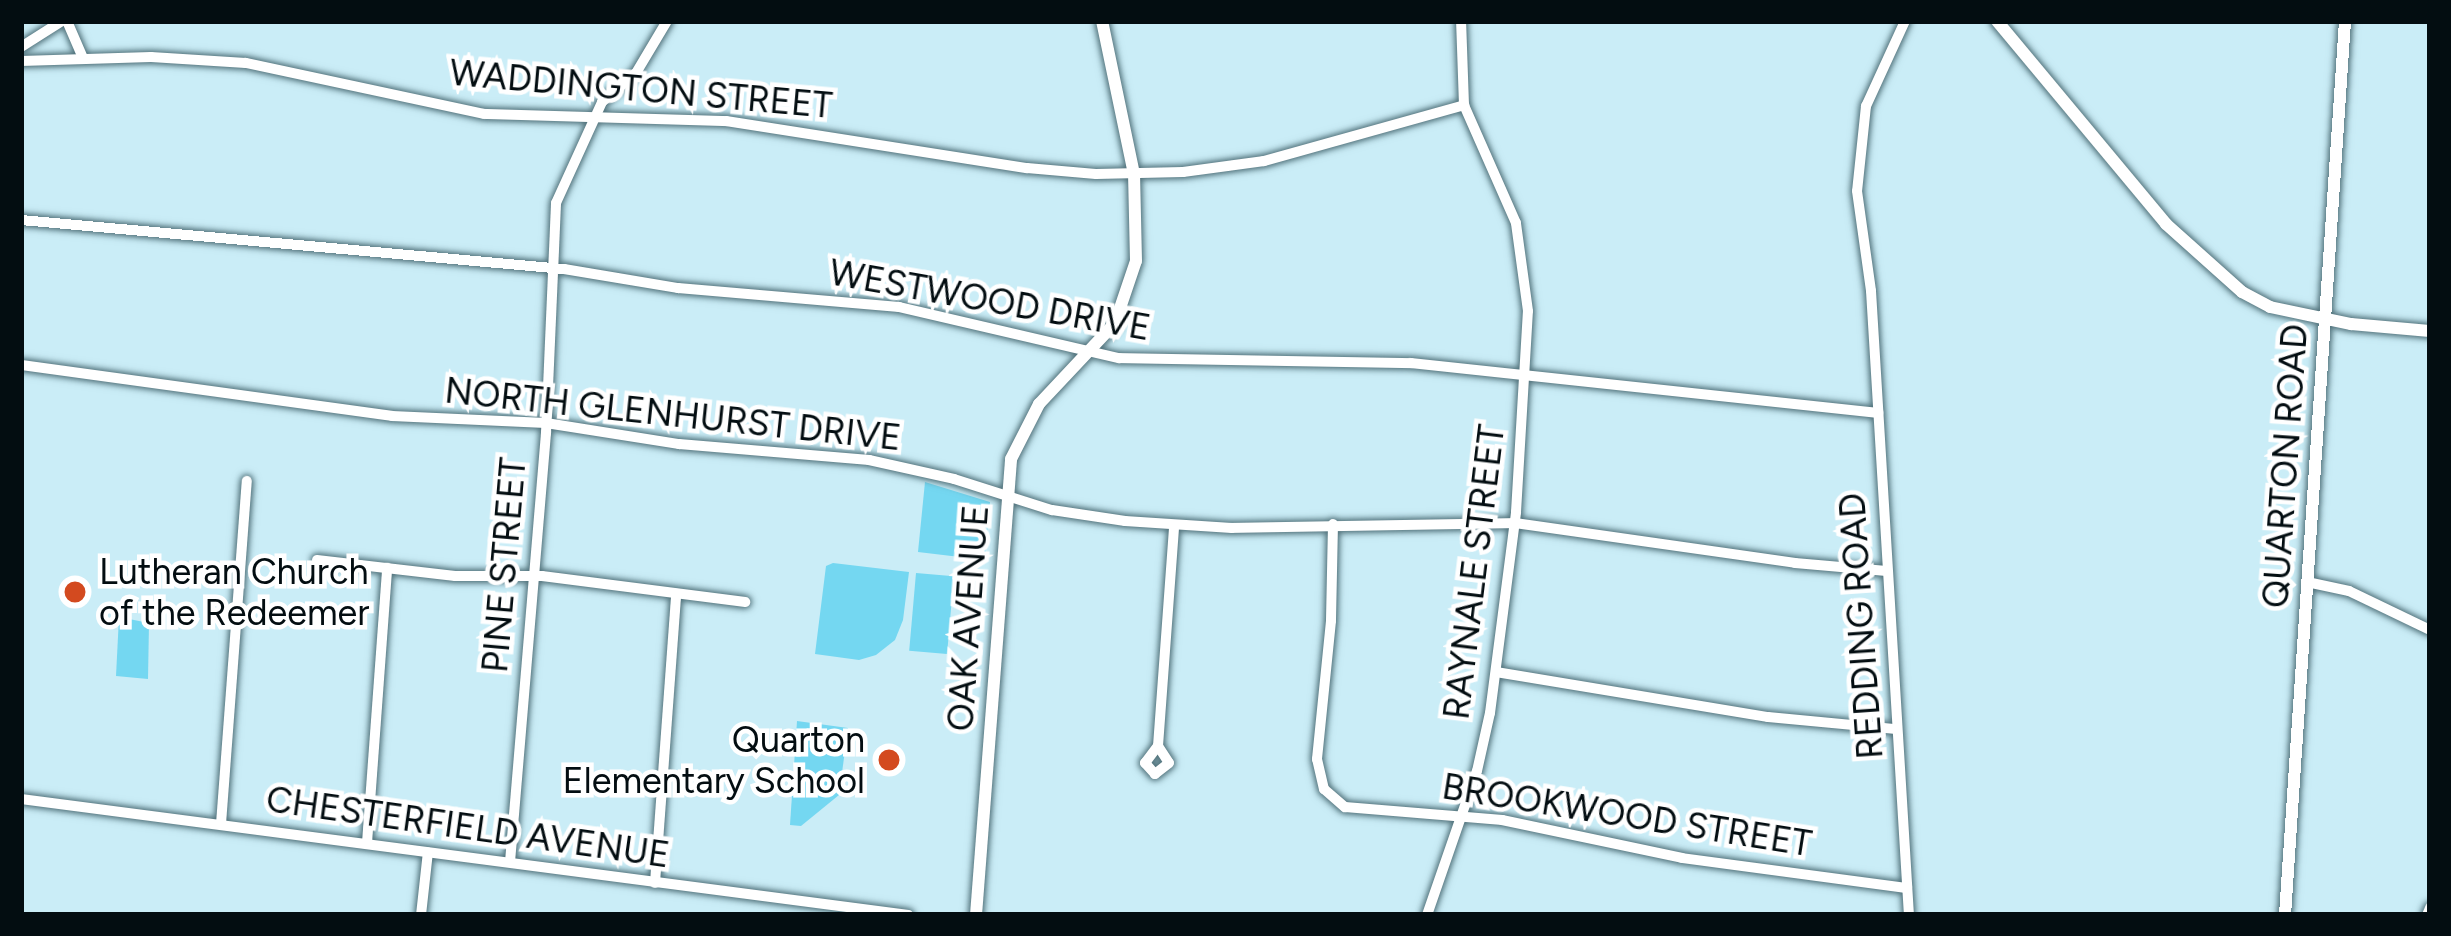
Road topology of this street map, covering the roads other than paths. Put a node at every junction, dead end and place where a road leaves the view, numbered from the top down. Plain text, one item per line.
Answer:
1 (64, 21) edge
2 (668, 21) edge
3 (1102, 21) edge
4 (1461, 21) edge
5 (1904, 21) edge
6 (1997, 21) edge
7 (2345, 21) edge
8 (21, 47) edge
9 (83, 58) junction
10 (21, 61) edge
11 (1464, 105) junction
12 (595, 113) junction
13 (1134, 174) junction
14 (21, 220) edge
15 (553, 268) junction
16 (2325, 319) junction
17 (2430, 331) edge
18 (1090, 352) junction
19 (21, 365) edge
20 (1525, 373) junction
21 (1878, 413) junction
22 (546, 423) junction
23 (247, 481) dead end
24 (1006, 496) junction
25 (1515, 523) junction
26 (1333, 524) junction
27 (1174, 526) junction
28 (317, 560) dead end
29 (387, 568) junction
30 (1887, 571) junction
31 (531, 575) junction
32 (2307, 582) junction
33 (676, 594) junction
34 (745, 602) dead end
35 (2430, 630) edge
36 (1496, 672) junction
37 (1896, 729) junction
38 (1158, 746) dead end
39 (21, 799) edge
40 (1462, 815) junction
41 (221, 824) junction
42 (367, 844) junction
43 (428, 852) junction
44 (510, 862) junction
45 (655, 884) junction
46 (1907, 888) junction
47 (421, 915) edge
48 (908, 915) edge
49 (976, 915) edge
50 (1427, 915) edge
51 (1909, 915) edge
52 (2285, 915) edge

1 - 8 street
1 - 9 street
2 - 12 street, PINE STREET
3 - 13 street, OAK AVENUE
4 - 11 street
5 - 21 street, REDDING ROAD
6 - 16 street
7 - 16 street, QUARTON ROAD
9 - 10 street, WADDINGTON STREET
9 - 12 street, WADDINGTON STREET
11 - 13 street, WADDINGTON STREET
11 - 20 street, RAYNALE STREET
12 - 13 street, WADDINGTON STREET
12 - 15 street, PINE STREET
13 - 18 street, OAK AVENUE
14 - 15 street, WESTWOOD DRIVE
15 - 18 street, WESTWOOD DRIVE
15 - 22 street, PINE STREET
16 - 17 street
16 - 32 street, QUARTON ROAD
18 - 20 street, WESTWOOD DRIVE
18 - 24 street, OAK AVENUE
19 - 22 street, NORTH GLENHURST DRIVE
20 - 21 street, WESTWOOD DRIVE
20 - 25 street, RAYNALE STREET
21 - 30 street, REDDING ROAD
22 - 24 street, NORTH GLENHURST DRIVE
22 - 31 street, PINE STREET
23 - 41 street
24 - 27 street, NORTH GLENHURST DRIVE
24 - 49 street, OAK AVENUE
25 - 26 street, NORTH GLENHURST DRIVE
25 - 30 street, NORTH GLENHURST DRIVE
25 - 36 street, RAYNALE STREET
26 - 27 street, NORTH GLENHURST DRIVE
26 - 40 street, BROOKWOOD STREET
27 - 38 street
28 - 29 street
29 - 31 street
29 - 42 street
30 - 37 street, REDDING ROAD
31 - 33 street
31 - 44 street, PINE STREET
32 - 35 street
32 - 52 street, QUARTON ROAD
33 - 34 street
33 - 45 street
36 - 37 street
36 - 40 street, RAYNALE STREET
37 - 46 street, REDDING ROAD
39 - 41 street, CHESTERFIELD AVENUE
40 - 46 street, BROOKWOOD STREET
40 - 50 street, RAYNALE STREET
41 - 42 street, CHESTERFIELD AVENUE
42 - 43 street, CHESTERFIELD AVENUE
43 - 44 street, CHESTERFIELD AVENUE
43 - 47 street
44 - 45 street, CHESTERFIELD AVENUE
45 - 48 street, CHESTERFIELD AVENUE
46 - 51 street, REDDING ROAD

